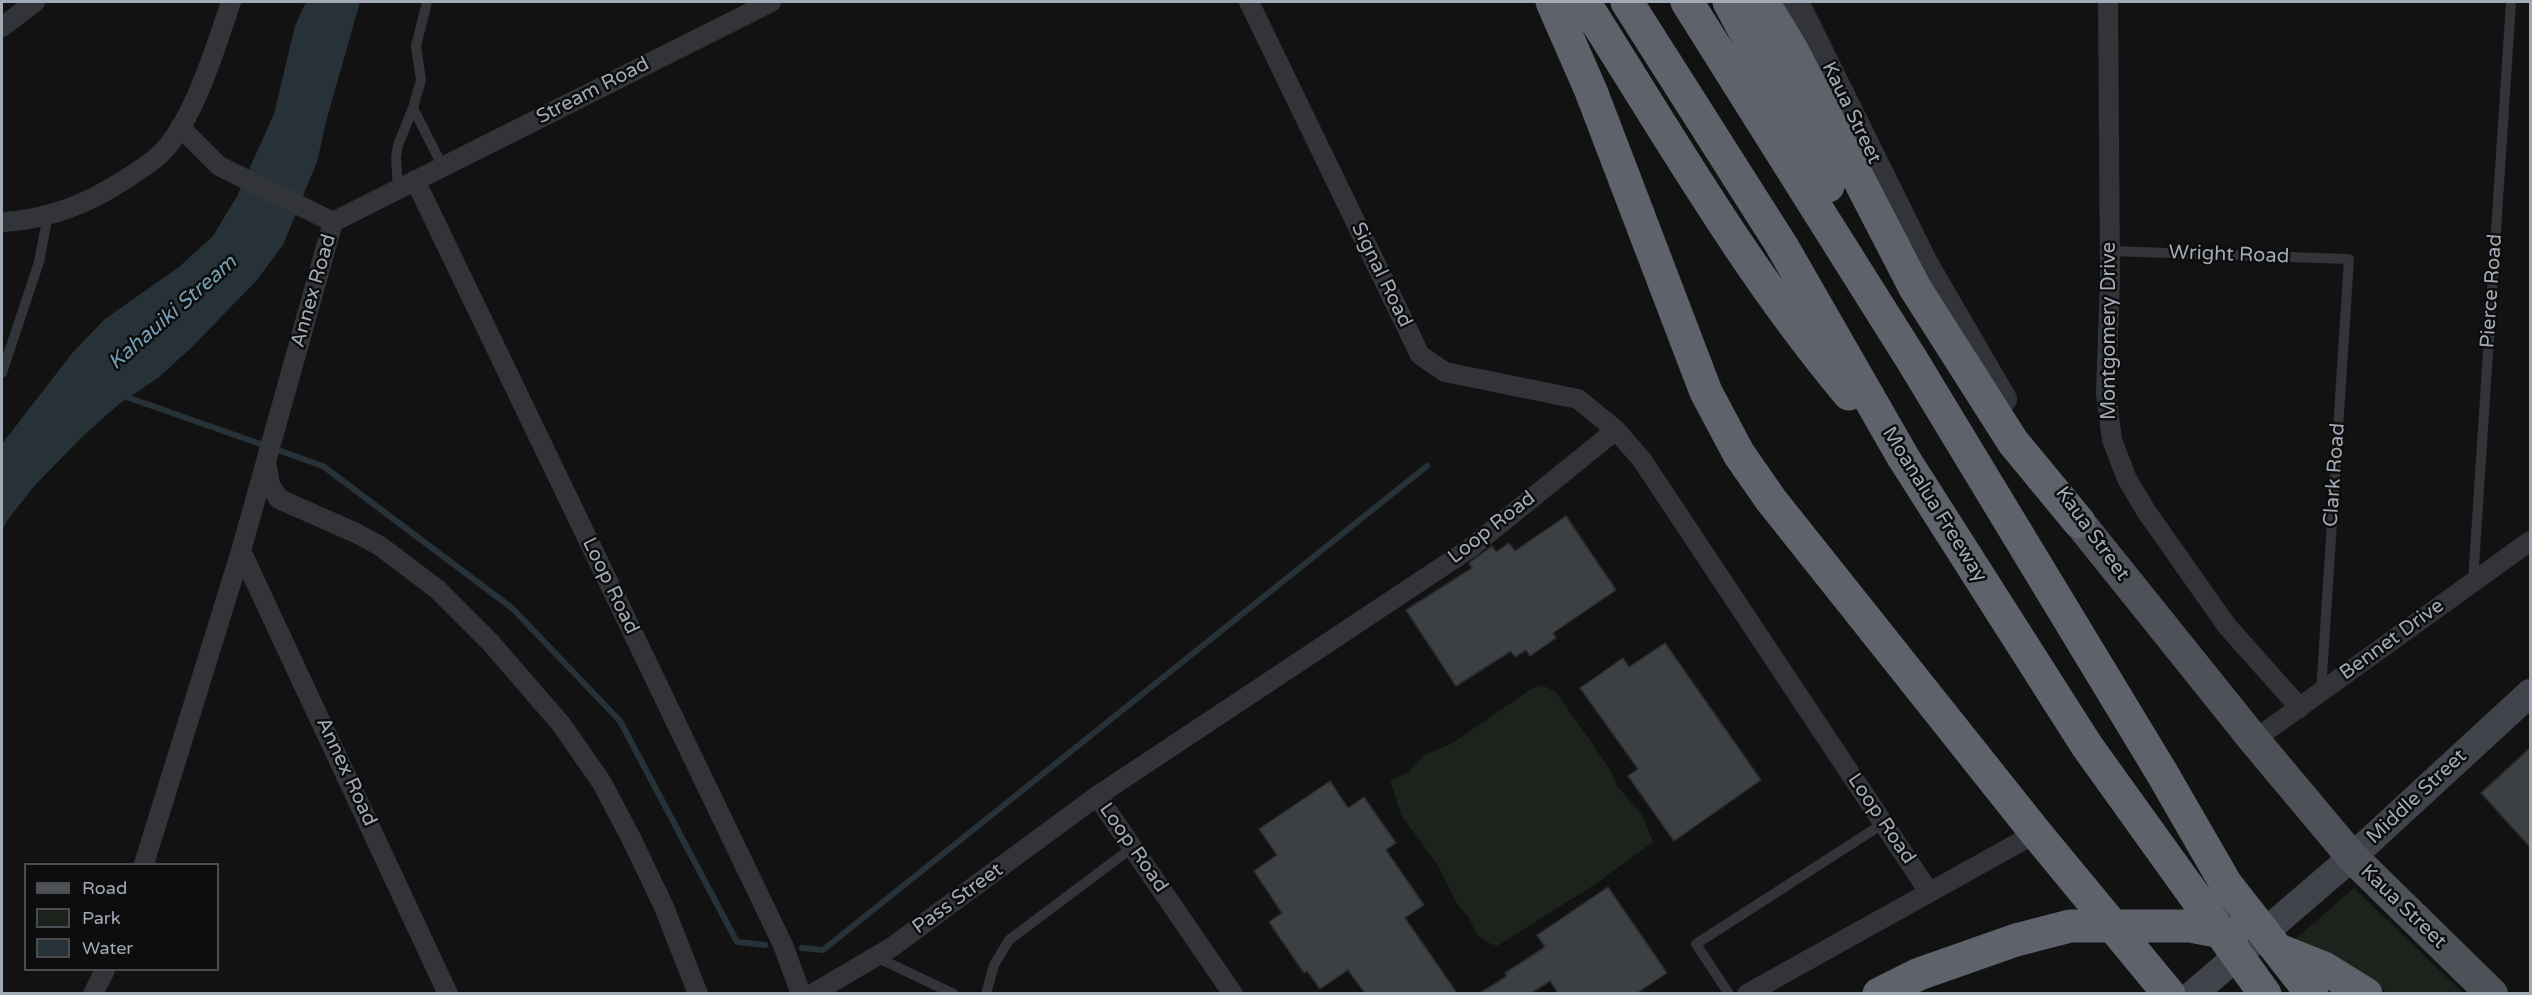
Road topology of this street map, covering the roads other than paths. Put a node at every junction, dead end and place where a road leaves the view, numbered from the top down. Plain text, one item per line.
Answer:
1 (35, 2) edge
2 (231, 2) edge
3 (427, 2) edge
4 (771, 2) edge
5 (1249, 2) edge
6 (1552, 2) edge
7 (1584, 2) edge
8 (1627, 2) edge
9 (1687, 2) edge
10 (1729, 2) edge
11 (1763, 2) edge
12 (1796, 2) edge
13 (2108, 2) edge
14 (2511, 2) edge
15 (2, 27) edge
16 (413, 108) junction
17 (180, 127) junction
18 (443, 167) junction
19 (406, 185) junction
20 (48, 215) junction
21 (2, 222) edge
22 (333, 222) junction
23 (2110, 251) junction
24 (2349, 259) joint
25 (1912, 360) junction
26 (2, 373) edge
27 (1616, 430) junction
28 (1903, 458) junction
29 (266, 461) junction
30 (2079, 522) junction
31 (2530, 541) edge
32 (241, 551) junction
33 (2473, 581) junction
34 (2321, 692) junction
35 (2530, 693) edge
36 (2300, 708) junction
37 (2254, 740) junction
38 (1097, 796) junction
39 (1884, 823) junction
40 (2036, 833) junction
41 (1132, 847) junction
42 (2352, 857) junction
43 (144, 863) edge
44 (1929, 892) junction
45 (876, 957) junction
46 (104, 971) edge
47 (2365, 992) edge
48 (93, 993) edge
49 (448, 993) edge
50 (698, 993) edge
51 (801, 993) edge
52 (812, 993) edge
53 (954, 993) edge
54 (986, 993) edge
55 (1233, 993) edge
56 (1729, 993) edge
57 (1748, 993) edge
58 (1879, 993) edge
59 (2169, 993) edge
60 (2193, 993) edge
61 (2265, 993) edge
62 (2312, 993) edge
63 (2492, 993) edge

1 - 15 street
2 - 17 street
3 - 16 lane
4 - 18 street, Stream Road
5 - 27 street, Signal Road
6 - 40 highway
7 - 28 highway
8 - 28 highway, Moanalua Freeway
9 - 25 highway
10 - 25 highway
11 - 30 highway
12 - 30 street, Kaua Street
13 - 23 street, Montgomery Drive
14 - 33 lane, Pierce Road
16 - 18 lane
16 - 19 lane
17 - 20 street
17 - 22 street
18 - 19 street, Stream Road
19 - 22 street, Annex Road
19 - 51 street, Loop Road
20 - 21 street
20 - 26 lane
22 - 29 street, Annex Road
23 - 24 lane, Wright Road
23 - 36 street, Montgomery Drive
24 - 34 lane, Clark Road
25 - 62 highway
27 - 38 street, Loop Road
27 - 39 street, Loop Road
28 - 61 highway, Moanalua Freeway
29 - 32 street, Annex Road
29 - 50 street
30 - 37 main road, Kaua Street
31 - 33 street, Bennet Drive
32 - 43 street, Annex Road
32 - 49 street, Annex Road
33 - 34 street, Bennet Drive
34 - 36 street, Bennet Drive
35 - 42 main road, Middle Street
36 - 37 street, Bennet Drive
37 - 42 main road, Kaua Street
38 - 41 street, Loop Road
38 - 45 street, Pass Street
39 - 44 street, Loop Road
39 - 56 lane
40 - 44 street
40 - 59 highway
41 - 54 lane
41 - 55 street, Loop Road
42 - 60 main road, Middle Street
42 - 63 main road, Kaua Street
44 - 57 street
45 - 52 street, Pass Street
45 - 53 lane
46 - 48 street
47 - 58 highway

